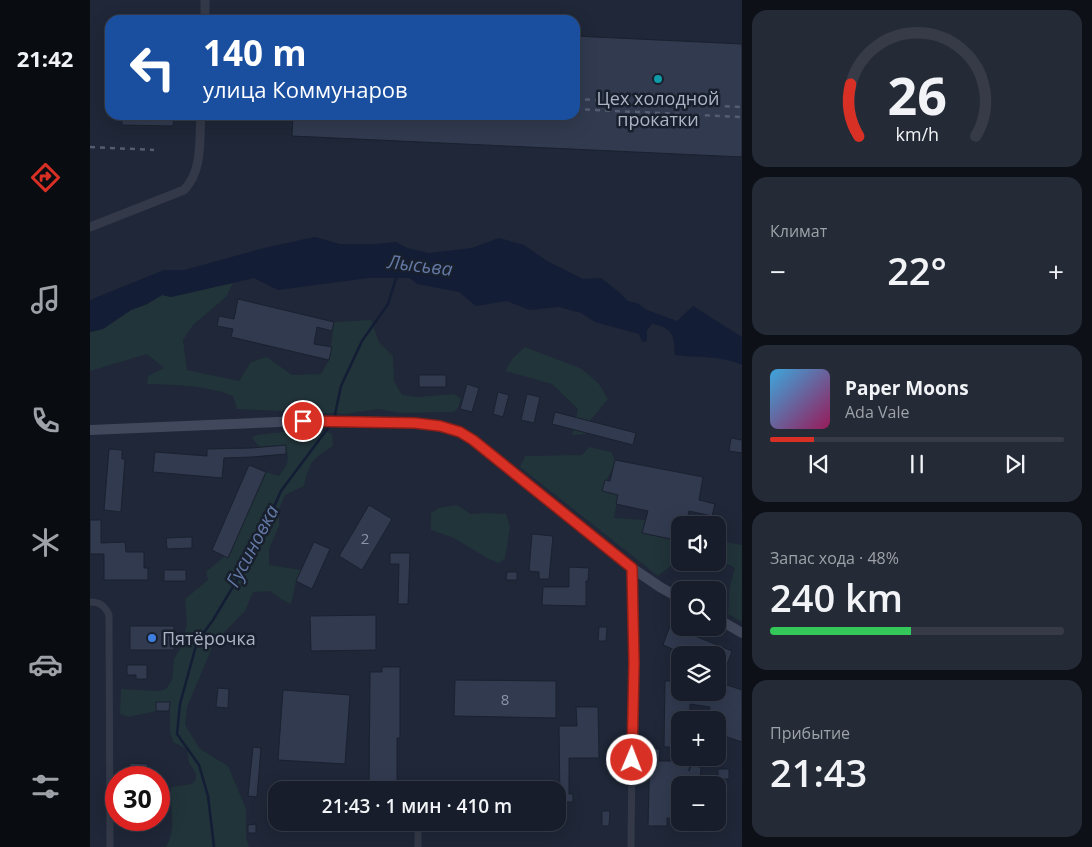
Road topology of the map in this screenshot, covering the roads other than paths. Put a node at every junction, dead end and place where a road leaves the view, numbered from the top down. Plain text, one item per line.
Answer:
1 (206, 0) edge
2 (205, 15) edge
3 (200, 120) edge
4 (90, 227) edge
5 (90, 430) edge
6 (632, 568) junction
7 (671, 593) edge
8 (93, 602) edge
9 (726, 624) edge
10 (742, 633) edge
11 (418, 833) dead end
12 (110, 847) edge
13 (418, 847) edge
14 (631, 847) edge

1 - 2 street
3 - 4 street
5 - 6 main road
6 - 7 main road
6 - 14 street
8 - 12 street
9 - 10 main road
11 - 13 street

